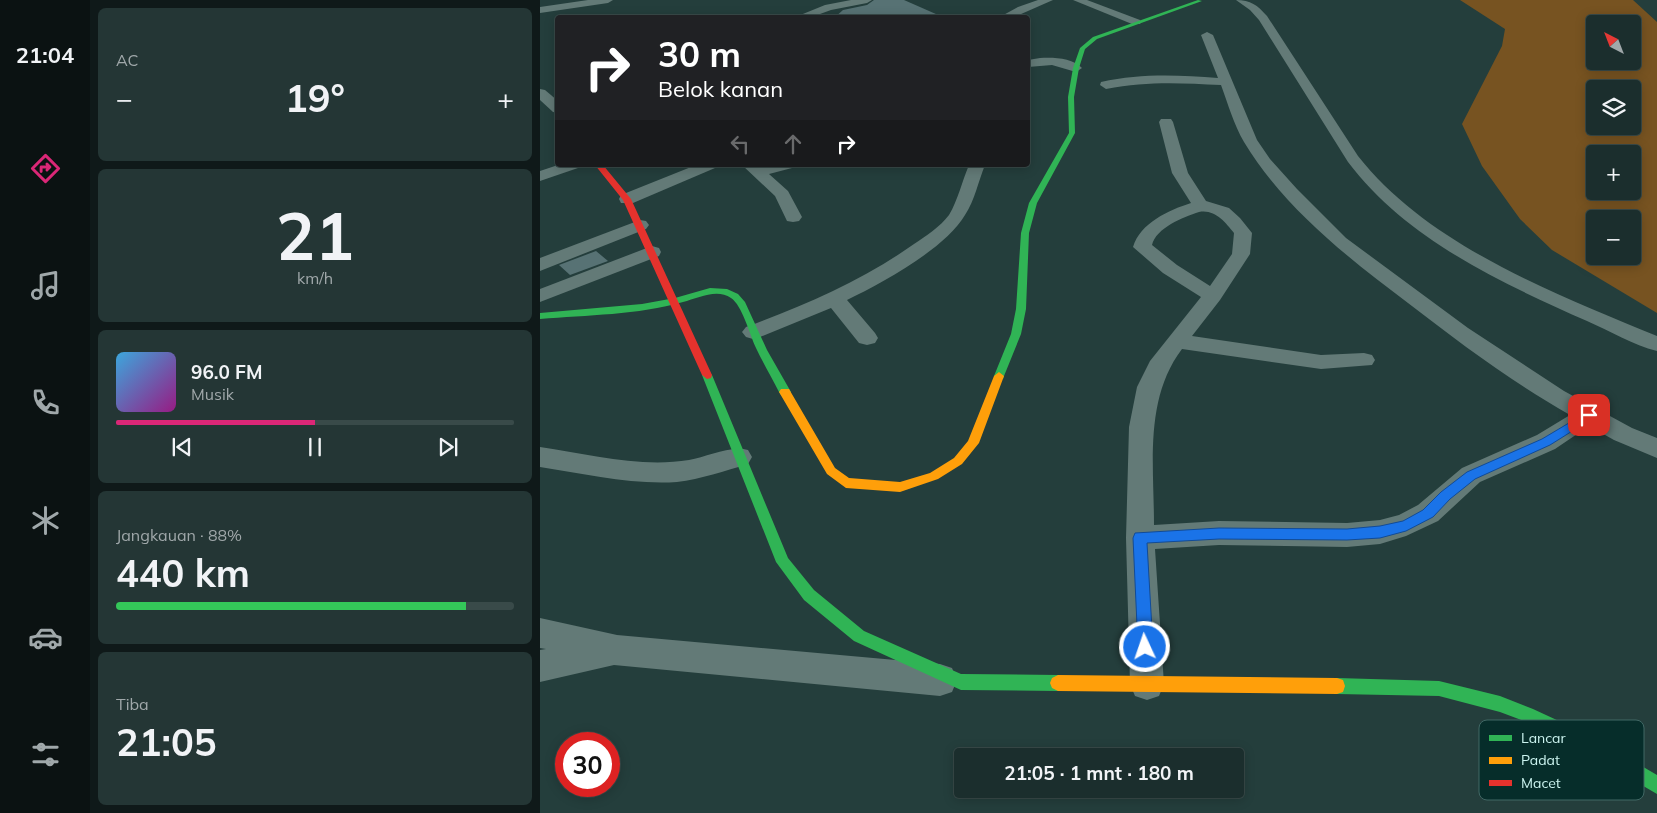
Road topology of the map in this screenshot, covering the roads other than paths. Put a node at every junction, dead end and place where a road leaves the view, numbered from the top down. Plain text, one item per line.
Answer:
1 (571, 0) edge
2 (608, 0) edge
3 (867, 0) edge
4 (1048, 0) edge
5 (1078, 0) edge
6 (1241, 0) edge
7 (1200, 1) edge
8 (540, 5) edge
9 (540, 10) edge
10 (806, 15) edge
11 (1009, 15) edge
12 (1136, 22) junction
13 (1207, 35) dead end
14 (1030, 64) edge
15 (1076, 68) junction
16 (1227, 82) junction
17 (1106, 85) dead end
18 (543, 87) edge
19 (555, 105) edge
20 (1166, 122) dead end
21 (567, 167) edge
22 (601, 167) edge
23 (705, 167) edge
24 (771, 167) edge
25 (976, 167) edge
26 (755, 169) edge
27 (540, 176) edge
28 (627, 200) junction
29 (1201, 206) junction
30 (794, 217) dead end
31 (640, 225) junction
32 (652, 252) junction
33 (540, 265) edge
34 (540, 296) edge
35 (1213, 296) junction
36 (835, 299) junction
37 (675, 301) junction
38 (540, 316) edge
39 (753, 332) junction
40 (867, 338) dead end
41 (1178, 341) junction
42 (1657, 344) edge
43 (1364, 360) dead end
44 (1589, 415) junction
45 (1657, 449) edge
46 (540, 457) edge
47 (739, 457) junction
48 (1140, 538) junction
49 (540, 633) edge
50 (617, 650) junction
51 (540, 666) edge
52 (961, 682) junction
53 (1147, 684) junction
54 (1539, 720) edge
55 (1644, 777) edge
56 (1657, 785) edge

1 - 8 street
2 - 9 street
3 - 10 street
4 - 11 street
5 - 12 street
6 - 42 street
7 - 12 street
12 - 15 street
13 - 16 street
14 - 15 street
15 - 39 street
16 - 17 street
16 - 44 street
18 - 19 street
20 - 29 street
21 - 27 street
22 - 28 street
23 - 28 street
24 - 26 street
25 - 36 street
26 - 30 street
28 - 31 street
29 - 35 street
29 - 35 street
31 - 32 street
31 - 33 street
32 - 34 street
32 - 37 street
35 - 41 street
36 - 39 street
36 - 40 street
37 - 38 street
37 - 39 street
37 - 47 street
41 - 43 street
41 - 48 street
44 - 45 street
44 - 48 street
46 - 47 street
47 - 52 street
48 - 53 street
49 - 50 street
50 - 51 street
50 - 52 street
52 - 53 street
53 - 54 street
55 - 56 street

